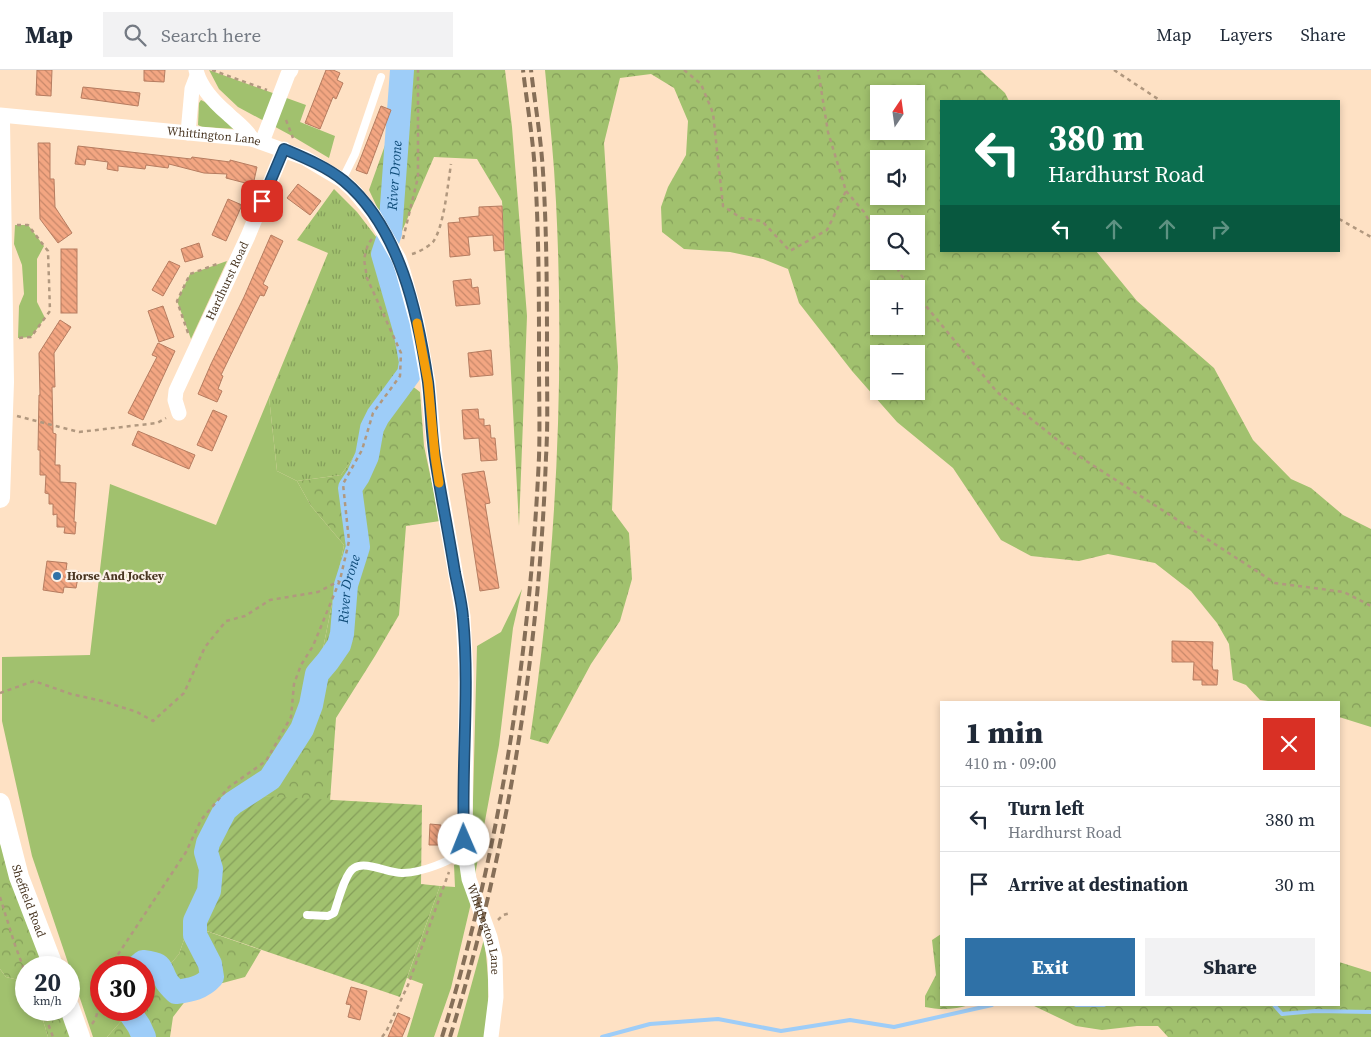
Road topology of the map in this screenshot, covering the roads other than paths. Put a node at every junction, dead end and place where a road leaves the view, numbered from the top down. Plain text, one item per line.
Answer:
1 (291, 70) edge
2 (196, 73) edge
3 (381, 77) dead end
4 (0, 115) edge
5 (0, 121) edge
6 (188, 133) junction
7 (257, 140) junction
8 (284, 149) junction
9 (342, 180) junction
10 (2, 295) edge
11 (179, 413) road end
12 (0, 498) edge
13 (0, 803) edge
14 (462, 854) junction
15 (307, 915) dead end
16 (49, 956) edge
17 (74, 1021) edge
18 (80, 1037) edge
19 (491, 1037) edge

1 - 7 street
2 - 6 street
2 - 7 street
3 - 9 lane
4 - 6 street, Whittington Lane
5 - 10 main road
6 - 7 street, Whittington Lane
7 - 8 street, Whittington Lane
8 - 9 street, Whittington Lane
8 - 11 street, Hardhurst Road
9 - 14 street, Whittington Lane
10 - 12 main road
13 - 16 main road, Sheffield Road
14 - 15 lane
14 - 19 street, Whittington Lane
17 - 18 main road

